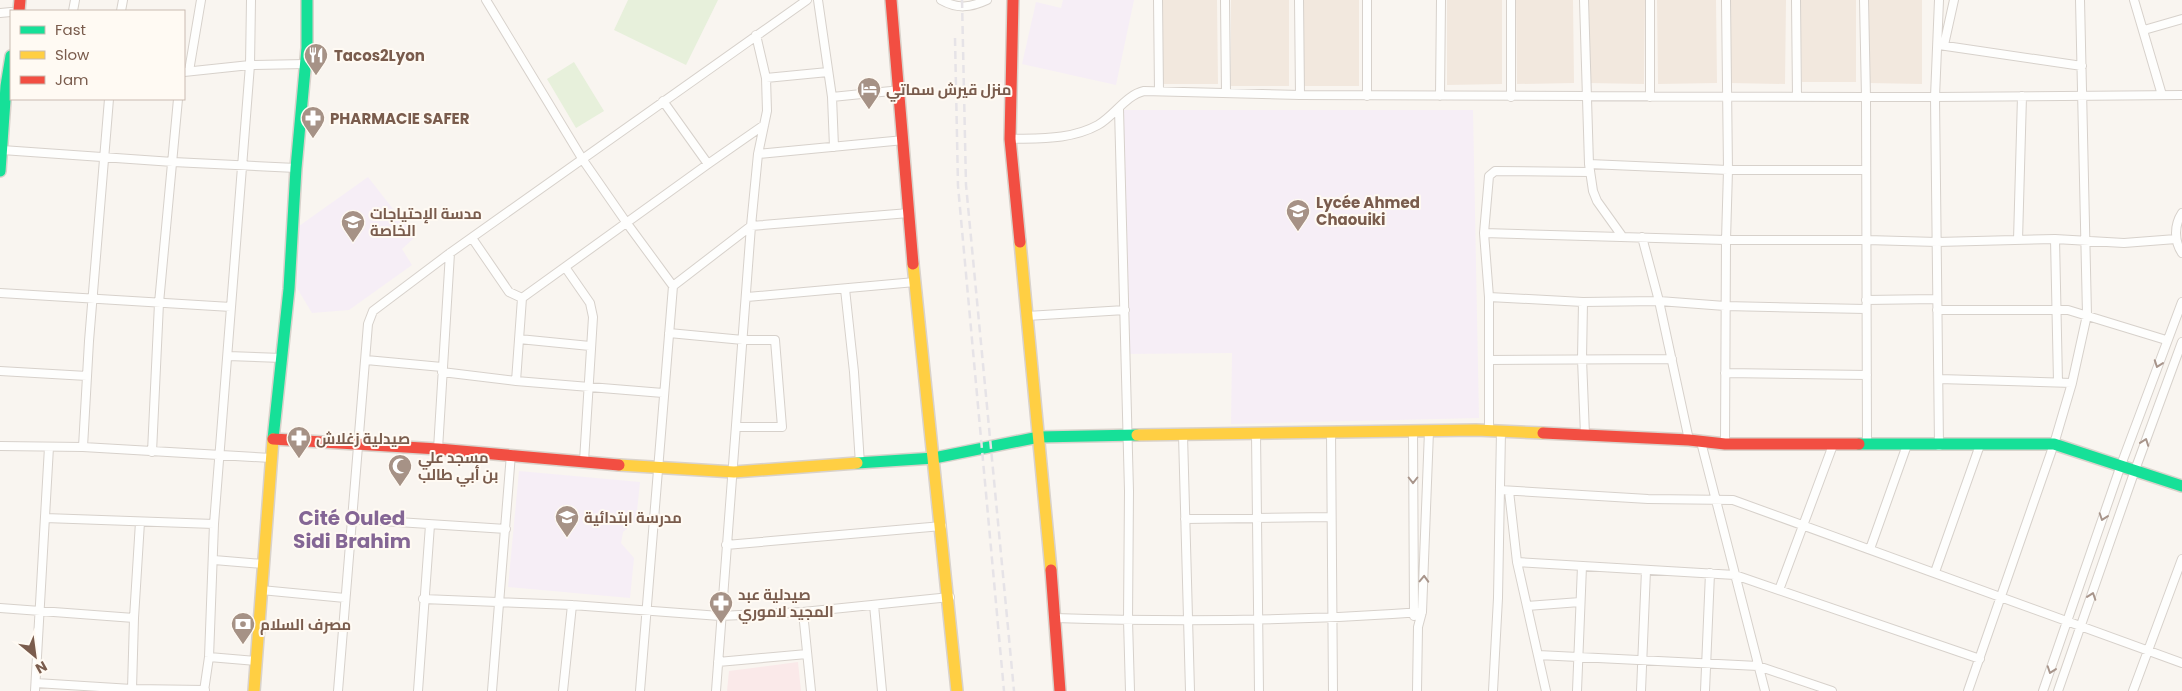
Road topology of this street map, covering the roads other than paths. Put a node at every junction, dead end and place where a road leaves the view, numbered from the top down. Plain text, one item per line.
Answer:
1 (201, 0) edge
2 (251, 0) edge
3 (307, 0) edge
4 (486, 0) edge
5 (807, 0) edge
6 (818, 0) edge
7 (891, 0) edge
8 (941, 0) edge
9 (987, 0) edge
10 (1013, 0) edge
11 (1158, 0) edge
12 (1225, 0) edge
13 (1299, 0) edge
14 (1367, 0) edge
15 (1441, 0) edge
16 (1511, 0) edge
17 (1584, 0) edge
18 (1650, 0) edge
19 (1726, 0) edge
20 (1796, 0) edge
21 (1864, 0) edge
22 (1939, 0) edge
23 (1954, 0) edge
24 (2080, 0) edge
25 (2134, 0) edge
26 (2182, 19) edge
27 (2144, 30) junction
28 (756, 35) junction
29 (1941, 45) junction
30 (10, 62) edge
31 (306, 64) junction
32 (250, 65) junction
33 (2082, 66) junction
34 (186, 71) edge
35 (828, 72) junction
36 (766, 78) junction
37 (6, 86) edge
38 (901, 90) junction
39 (1159, 91) junction
40 (1226, 92) junction
41 (1300, 95) junction
42 (2162, 95) junction
43 (2182, 95) edge
44 (1366, 96) junction
45 (1440, 96) junction
46 (2022, 96) junction
47 (2082, 96) junction
48 (1511, 97) junction
49 (1586, 97) junction
50 (1650, 97) junction
51 (1726, 97) junction
52 (1797, 97) junction
53 (1936, 97) junction
54 (832, 98) junction
55 (1866, 98) junction
56 (109, 100) edge
57 (178, 100) edge
58 (663, 101) junction
59 (1119, 109) junction
60 (764, 125) junction
61 (1010, 139) junction
62 (904, 140) junction
63 (834, 148) junction
64 (2, 150) junction
65 (758, 154) junction
66 (104, 156) junction
67 (583, 160) junction
68 (173, 162) junction
69 (708, 164) junction
70 (1589, 164) junction
71 (242, 166) junction
72 (296, 168) junction
73 (1728, 170) junction
74 (1866, 170) junction
75 (0, 171) edge
76 (1590, 172) junction
77 (909, 213) junction
78 (2182, 213) edge
79 (626, 222) junction
80 (751, 226) junction
81 (1484, 233) junction
82 (1622, 236) junction
83 (1642, 237) junction
84 (472, 238) junction
85 (2055, 239) junction
86 (2176, 239) junction
87 (1726, 240) junction
88 (1866, 240) junction
89 (2018, 240) junction
90 (1936, 242) junction
91 (2086, 242) junction
92 (450, 253) junction
93 (2182, 253) edge
94 (565, 267) junction
95 (915, 282) junction
96 (673, 286) junction
97 (845, 289) junction
98 (0, 293) edge
99 (1489, 296) junction
100 (747, 297) junction
101 (93, 298) junction
102 (522, 298) junction
103 (1937, 299) junction
104 (1659, 301) junction
105 (1583, 302) junction
106 (2182, 302) edge
107 (159, 303) junction
108 (1866, 305) junction
109 (1726, 306) junction
110 (231, 307) junction
111 (1125, 310) junction
112 (1937, 310) junction
113 (2058, 310) junction
114 (2087, 315) junction
115 (1027, 316) junction
116 (669, 334) junction
117 (519, 339) junction
118 (743, 340) junction
119 (2166, 340) junction
120 (2182, 344) edge
121 (590, 346) junction
122 (228, 356) junction
123 (282, 358) junction
124 (1582, 359) junction
125 (1672, 359) junction
126 (366, 360) junction
127 (1489, 360) junction
128 (442, 370) junction
129 (0, 371) edge
130 (1725, 373) junction
131 (1866, 375) junction
132 (87, 376) junction
133 (1939, 379) junction
134 (516, 381) junction
135 (2058, 382) junction
136 (2072, 383) junction
137 (588, 387) junction
138 (663, 393) junction
139 (737, 427) junction
140 (1413, 431) junction
141 (1428, 431) junction
142 (1495, 431) junction
143 (1330, 433) junction
144 (1256, 434) junction
145 (1184, 435) junction
146 (1585, 435) junction
147 (1128, 436) junction
148 (1039, 437) junction
149 (273, 439) junction
150 (1695, 441) junction
151 (357, 443) junction
152 (1725, 444) junction
153 (2054, 444) junction
154 (1833, 445) junction
155 (1866, 445) junction
156 (1980, 445) junction
157 (0, 446) edge
158 (1907, 446) junction
159 (1939, 446) junction
160 (49, 447) junction
161 (83, 447) junction
162 (438, 448) junction
163 (152, 452) junction
164 (511, 454) junction
165 (221, 456) junction
166 (271, 458) junction
167 (934, 458) junction
168 (584, 460) junction
169 (860, 464) junction
170 (2121, 465) junction
171 (657, 469) junction
172 (2135, 470) junction
173 (734, 472) junction
174 (2182, 486) edge
175 (1500, 490) junction
176 (1509, 491) junction
177 (1716, 498) junction
178 (1413, 516) junction
179 (1426, 516) junction
180 (1331, 517) junction
181 (45, 518) junction
182 (351, 519) junction
183 (1185, 519) junction
184 (1257, 519) junction
185 (140, 522) junction
186 (214, 524) junction
187 (430, 525) junction
188 (1804, 525) junction
189 (942, 526) junction
190 (506, 529) junction
191 (726, 545) junction
192 (1870, 549) junction
193 (2182, 559) edge
194 (214, 560) junction
195 (1517, 562) junction
196 (263, 564) junction
197 (1582, 566) junction
198 (1646, 570) junction
199 (1936, 572) junction
200 (1710, 573) junction
201 (1735, 575) junction
202 (261, 590) junction
203 (1779, 590) junction
204 (2002, 596) junction
205 (345, 598) junction
206 (950, 598) junction
207 (423, 599) junction
208 (499, 602) junction
209 (1580, 602) junction
210 (572, 605) junction
211 (874, 605) junction
212 (1527, 606) junction
213 (0, 608) edge
214 (646, 610) junction
215 (40, 612) junction
216 (802, 612) junction
217 (1422, 612) junction
218 (1413, 613) junction
219 (720, 616) junction
220 (134, 618) junction
221 (1055, 618) junction
222 (1332, 619) junction
223 (1128, 620) junction
224 (1187, 620) junction
225 (1257, 620) junction
226 (2068, 622) junction
227 (2081, 626) junction
228 (1418, 627) junction
229 (2147, 651) junction
230 (807, 654) junction
231 (1538, 654) junction
232 (1578, 656) junction
233 (209, 657) junction
234 (1980, 659) junction
235 (1641, 660) junction
236 (257, 661) junction
237 (718, 662) junction
238 (1706, 663) junction
239 (2182, 663) edge
240 (1758, 666) junction
241 (35, 687) edge
242 (132, 689) junction
243 (204, 690) edge
244 (254, 691) edge
245 (338, 691) edge
246 (418, 691) edge
247 (492, 691) edge
248 (564, 691) edge
249 (640, 691) edge
250 (716, 691) edge
251 (811, 691) edge
252 (882, 691) edge
253 (957, 691) edge
254 (1060, 691) edge
255 (1130, 691) edge
256 (1190, 691) edge
257 (1259, 691) edge
258 (1333, 691) edge
259 (1417, 691) edge
260 (1493, 691) edge
261 (1546, 691) edge
262 (1577, 691) edge
263 (1641, 691) edge
264 (1705, 691) edge
265 (1765, 691) edge
266 (1832, 691) edge
267 (1968, 691) edge
268 (2043, 691) edge
269 (2058, 691) edge
270 (2133, 691) edge

1 - 34 street
2 - 32 street
3 - 31 street
4 - 67 street
5 - 28 street
6 - 35 street
7 - 38 street
8 - 9 street
10 - 61 street
11 - 39 street
12 - 40 street
13 - 41 street
14 - 44 street
15 - 45 street
16 - 48 street
17 - 49 street
18 - 50 street
19 - 51 street
20 - 52 street
21 - 55 street
22 - 29 street
23 - 29 street
24 - 33 street
25 - 27 street
26 - 27 street
27 - 42 street
28 - 36 street
28 - 58 street
29 - 33 street
29 - 53 street
30 - 37 street
31 - 32 street
31 - 72 street
32 - 34 street
32 - 71 street
33 - 47 street
35 - 36 street
35 - 54 street
36 - 60 street
37 - 64 street
38 - 54 street
38 - 62 street
39 - 40 street
39 - 59 street
40 - 41 street
41 - 44 street
42 - 43 street
42 - 47 street
44 - 45 street
45 - 48 street
46 - 47 street
46 - 53 street
46 - 89 street
47 - 91 street
48 - 49 street
49 - 50 street
49 - 70 street
50 - 51 street
51 - 52 street
51 - 73 street
52 - 55 street
53 - 55 street
53 - 90 street
54 - 63 street
55 - 74 street
56 - 66 street
57 - 68 street
58 - 67 street
58 - 69 street
59 - 61 street
59 - 111 street
60 - 65 street
60 - 69 street
61 - 115 street
62 - 63 street
62 - 77 street
63 - 65 street
64 - 66 street
64 - 75 street
65 - 80 street
66 - 68 street
66 - 101 street
67 - 79 street
67 - 84 street
68 - 71 street
68 - 107 street
69 - 79 street
70 - 73 street
70 - 76 street
71 - 72 street
71 - 110 street
72 - 123 street
73 - 74 street
73 - 87 street
74 - 88 street
76 - 81 street
76 - 82 street
77 - 80 street
77 - 95 street
78 - 86 street
79 - 94 street
79 - 96 street
80 - 96 street
80 - 100 street
81 - 82 street
81 - 99 street
82 - 83 street
83 - 87 street
83 - 104 street
84 - 92 street
84 - 102 street
85 - 89 street
85 - 91 street
85 - 113 street
86 - 91 street
86 - 93 street
87 - 88 street
87 - 109 street
88 - 90 street
88 - 108 street
89 - 90 street
90 - 103 street
91 - 114 street
92 - 126 street
92 - 128 street
94 - 102 street
94 - 121 street
95 - 97 street
95 - 167 street
96 - 116 street
97 - 100 street
97 - 169 street
98 - 101 street
99 - 105 street
99 - 127 street
100 - 118 street
101 - 107 street
101 - 132 street
102 - 117 street
103 - 108 street
103 - 112 street
104 - 105 street
104 - 109 street
104 - 125 street
105 - 124 street
106 - 119 street
107 - 110 street
107 - 163 street
108 - 109 street
108 - 131 street
109 - 130 street
110 - 122 street
111 - 115 street
111 - 147 street
112 - 113 street
112 - 133 street
113 - 114 street
113 - 135 street
114 - 119 street
114 - 136 street
115 - 148 street
116 - 118 street
116 - 138 street
117 - 121 street
117 - 134 street
118 - 139 street
118 - 139 street
119 -> 170 street
172 -> 120 street
121 - 137 street
122 - 123 street
122 - 165 street
123 - 149 street
124 - 125 street
124 - 127 street
124 - 146 street
125 - 150 street
126 - 128 street
126 - 151 street
127 - 142 street
128 - 134 street
128 - 162 street
129 - 132 street
130 - 131 street
130 - 152 street
131 - 155 street
132 - 161 street
133 - 135 street
133 - 159 street
134 - 137 street
135 - 136 street
136 - 153 street
137 - 138 street
137 - 168 street
138 - 171 street
139 - 173 street
140 - 141 street
140 - 143 street
140 -> 178 street
141 - 142 street
141 - 179 street
142 - 146 street
142 - 175 street
143 - 144 street
143 - 180 street
144 - 145 street
144 - 184 street
145 - 147 street
145 - 183 street
146 - 150 street
147 - 148 street
147 - 223 street
148 - 167 street
148 - 221 street
149 - 151 street
149 - 166 street
150 - 152 street
150 - 177 street
151 - 162 street
151 - 182 street
152 - 154 street
153 - 156 street
153 - 170 street
153 - 204 street
154 - 155 street
154 - 188 street
155 - 158 street
156 - 159 street
156 - 199 street
157 - 160 street
158 - 159 street
158 - 192 street
160 - 161 street
160 - 181 street
161 - 163 street
162 - 164 street
163 - 165 street
164 - 168 street
164 - 190 street
165 - 166 street
165 - 186 street
166 - 196 street
167 - 169 street
167 - 189 street
168 - 171 street
169 - 173 street
170 - 172 street
170 -> 226 street
171 - 173 street
171 - 214 street
172 - 174 street
227 -> 172 street
173 - 191 street
175 - 176 street
175 - 260 street
176 - 177 street
176 - 195 street
177 - 188 street
177 - 201 street
178 - 179 street
178 - 218 street
217 -> 179 street
180 - 184 street
180 - 222 street
181 - 185 street
181 - 215 street
182 - 187 street
182 - 205 street
183 - 184 street
183 - 224 street
184 - 225 street
185 - 186 street
185 - 220 street
186 - 194 street
187 - 190 street
187 - 207 street
188 - 192 street
188 - 203 street
189 - 191 street
189 - 206 street
190 - 208 street
191 - 219 street
192 - 199 street
193 - 229 street
194 - 196 street
194 - 233 street
195 - 197 street
195 - 212 street
196 - 202 street
197 - 198 street
197 - 209 street
198 - 200 street
198 - 235 street
199 - 204 street
200 - 201 street
200 - 238 street
201 - 203 street
201 - 240 street
202 - 205 street
202 - 236 street
203 - 234 street
204 - 226 street
204 - 234 street
205 - 245 street
206 - 211 street
206 - 253 street
207 - 208 street
207 - 246 street
208 - 210 street
208 - 247 street
209 - 212 street
209 - 232 street
210 - 214 street
210 - 248 street
211 - 216 street
211 - 252 street
212 - 231 street
213 - 215 street
214 - 219 street
214 - 249 street
215 - 220 street
215 - 241 street
216 - 219 street
216 - 230 street
217 - 218 street
217 - 228 street
218 - 222 street
218 - 228 street
219 - 237 street
220 - 242 street
221 - 223 street
221 - 254 street
222 - 225 street
222 - 258 street
223 - 224 street
223 - 255 street
224 - 225 street
224 - 256 street
225 - 257 street
226 - 227 street
226 -> 268 street
227 - 229 street
227 - 269 street
228 - 259 street
229 - 239 street
229 - 270 street
230 - 237 street
230 - 251 street
231 - 232 street
231 - 261 street
232 - 235 street
232 - 262 street
233 - 236 street
233 - 243 street
234 - 267 street
235 - 238 street
235 - 263 street
236 - 244 street
237 - 250 street
238 - 240 street
238 - 264 street
240 - 265 street
240 - 266 street
241 - 242 street
242 - 243 street

